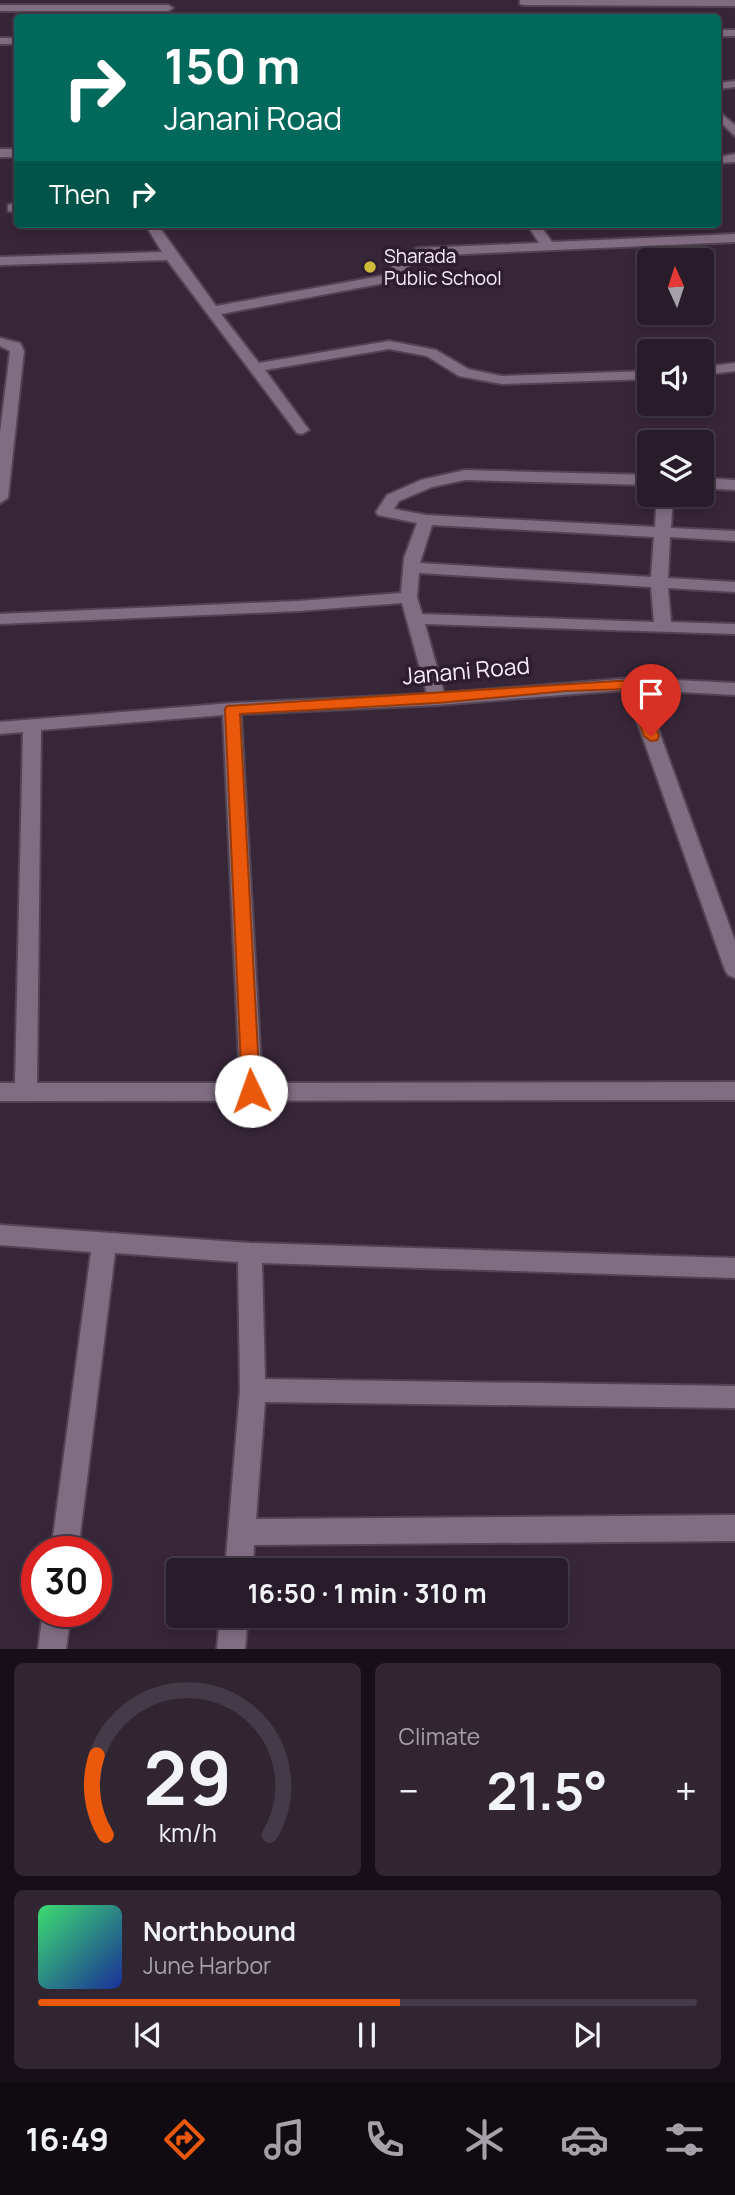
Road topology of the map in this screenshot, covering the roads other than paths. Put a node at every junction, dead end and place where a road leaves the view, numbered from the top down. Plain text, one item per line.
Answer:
1 (524, 1) edge
2 (735, 3) edge
3 (21, 4) edge
4 (88, 4) edge
5 (0, 8) edge
6 (168, 8) edge
7 (721, 117) edge
8 (735, 132) edge
9 (154, 228) edge
10 (536, 228) edge
11 (677, 228) edge
12 (735, 238) edge
13 (687, 242) junction
14 (548, 246) junction
15 (172, 256) junction
16 (0, 261) edge
17 (213, 311) junction
18 (0, 342) edge
19 (735, 367) edge
20 (254, 368) junction
21 (714, 369) edge
22 (637, 375) edge
23 (302, 430) dead end
24 (637, 480) edge
25 (714, 484) edge
26 (735, 485) edge
27 (0, 498) edge
28 (665, 507) edge
29 (426, 520) junction
30 (663, 532) junction
31 (735, 536) edge
32 (410, 568) junction
33 (659, 584) junction
34 (735, 587) edge
35 (409, 597) junction
36 (0, 619) edge
37 (417, 620) junction
38 (663, 627) junction
39 (735, 629) edge
40 (633, 684) junction
41 (735, 689) edge
42 (437, 699) junction
43 (232, 709) junction
44 (32, 727) junction
45 (0, 728) edge
46 (735, 970) edge
47 (251, 1091) junction
48 (735, 1091) edge
49 (0, 1092) edge
50 (26, 1092) junction
51 (0, 1235) edge
52 (104, 1244) junction
53 (250, 1253) junction
54 (735, 1268) edge
55 (253, 1390) junction
56 (735, 1397) edge
57 (735, 1528) edge
58 (243, 1532) junction
59 (66, 1536) edge
60 (240, 1558) edge
61 (55, 1627) edge
62 (233, 1628) edge
63 (52, 1649) edge
64 (231, 1649) edge

1 - 2 street
3 - 4 street
3 - 5 street
4 - 6 street
7 - 8 street
9 - 15 street
10 - 14 street
11 - 13 street
12 - 13 street
13 - 14 street
14 - 17 street
15 - 16 street
15 - 17 street
17 - 20 street
18 - 27 street
19 - 21 street
20 - 22 street
20 - 23 street
24 - 29 street
25 - 26 street
28 - 30 street
29 - 30 street
29 - 32 street
30 - 31 street
30 - 33 street
32 - 33 street
32 - 35 street
33 - 34 street
33 - 38 street
35 - 36 street
35 - 37 street
37 - 38 street
37 - 42 street
38 - 39 street
40 - 41 street, Janani Road
40 - 42 street, Janani Road
40 - 46 street
42 - 43 street, Janani Road
43 - 44 street, Janani Road
43 - 47 street
44 - 45 street, Janani Road
44 - 50 street
47 - 48 street
47 - 50 street
49 - 50 street
51 - 52 street
52 - 53 street
52 - 59 street
53 - 54 street
53 - 55 street
55 - 56 street
55 - 58 street
57 - 58 street
58 - 60 street
61 - 63 street
62 - 64 street

